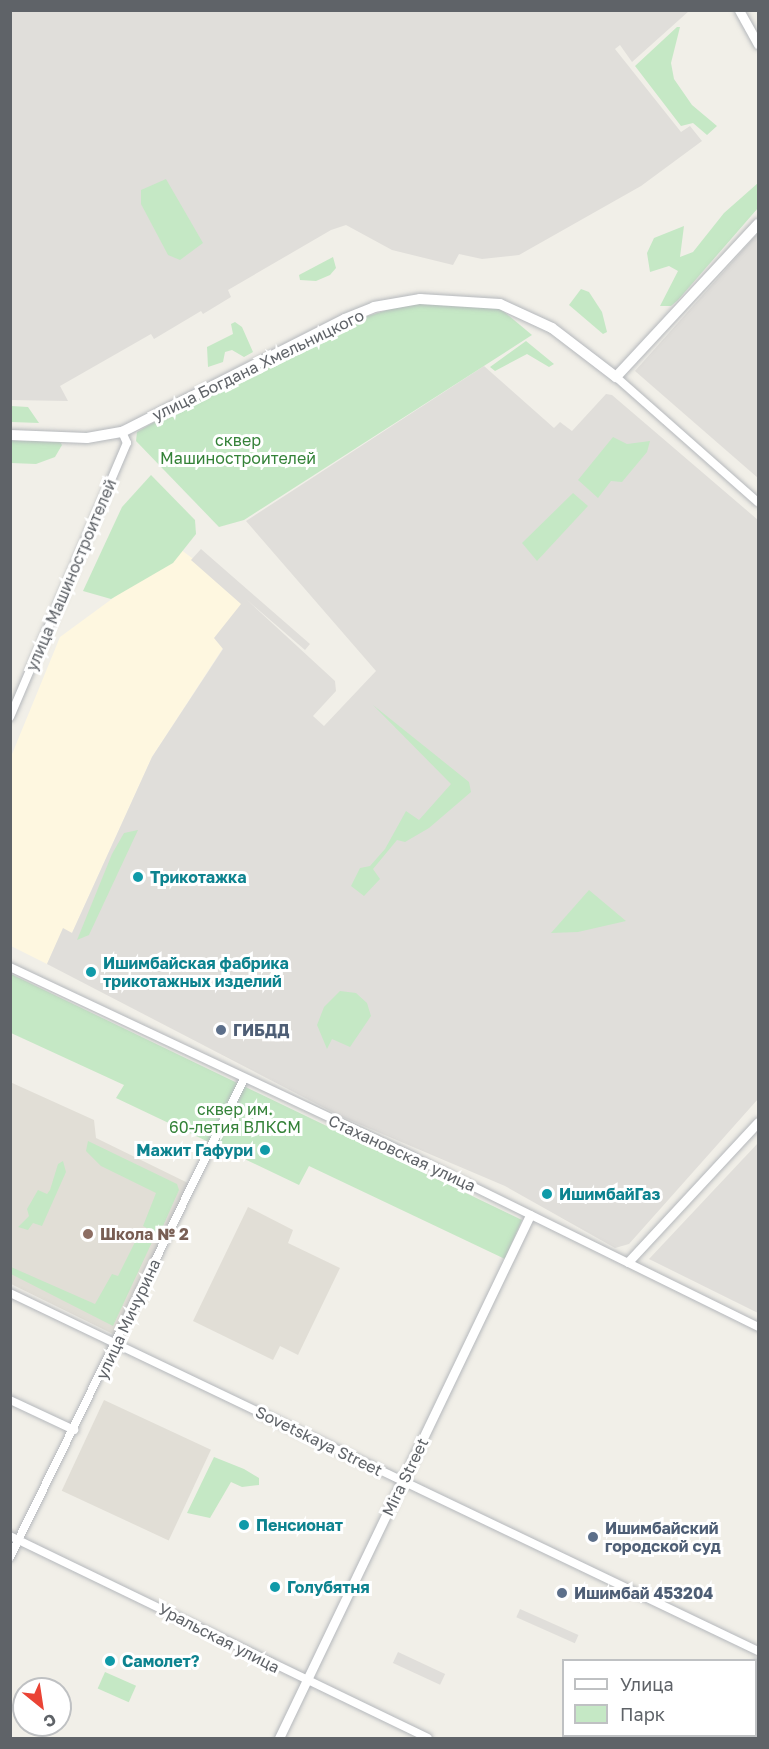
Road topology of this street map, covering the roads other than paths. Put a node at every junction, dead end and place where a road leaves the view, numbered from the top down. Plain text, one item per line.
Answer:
1 (739, 10) edge
2 (759, 44) edge
3 (759, 224) edge
4 (616, 377) junction
5 (122, 432) junction
6 (10, 435) edge
7 (759, 502) edge
8 (10, 717) edge
9 (10, 967) edge
10 (244, 1080) junction
11 (759, 1122) edge
12 (530, 1215) junction
13 (628, 1262) junction
14 (10, 1293) edge
15 (759, 1327) edge
16 (117, 1344) junction
17 (10, 1400) edge
18 (74, 1430) junction
19 (402, 1482) junction
20 (10, 1536) edge
21 (19, 1540) junction
22 (10, 1557) edge
23 (759, 1651) edge
24 (306, 1682) junction
25 (279, 1738) edge
26 (428, 1738) edge

1 - 2 street
3 - 4 main road
4 - 5 main road, улица Богдана Хмельницкого
4 - 7 street, улица Богдана Хмельницкого
5 - 6 main road, улица Богдана Хмельницкого
5 - 8 street, улица Машиностроителей
9 - 10 street, Стахановская улица
10 - 12 street, Стахановская улица
10 - 16 street, улица Мичурина
11 - 13 street
12 - 13 street, Стахановская улица
12 - 19 street, Mira Street
13 - 15 street, Стахановская улица
14 - 16 street, Sovetskaya Street
16 - 18 street, улица Мичурина
16 - 19 street, Sovetskaya Street
17 - 18 street
18 - 21 street, улица Мичурина
19 - 23 street, Sovetskaya Street
19 - 24 street, Mira Street
20 - 21 street, Уральская улица
21 - 22 street, улица Мичурина
21 - 24 street, Уральская улица
24 - 25 street, Mira Street
24 - 26 street, Уральская улица

